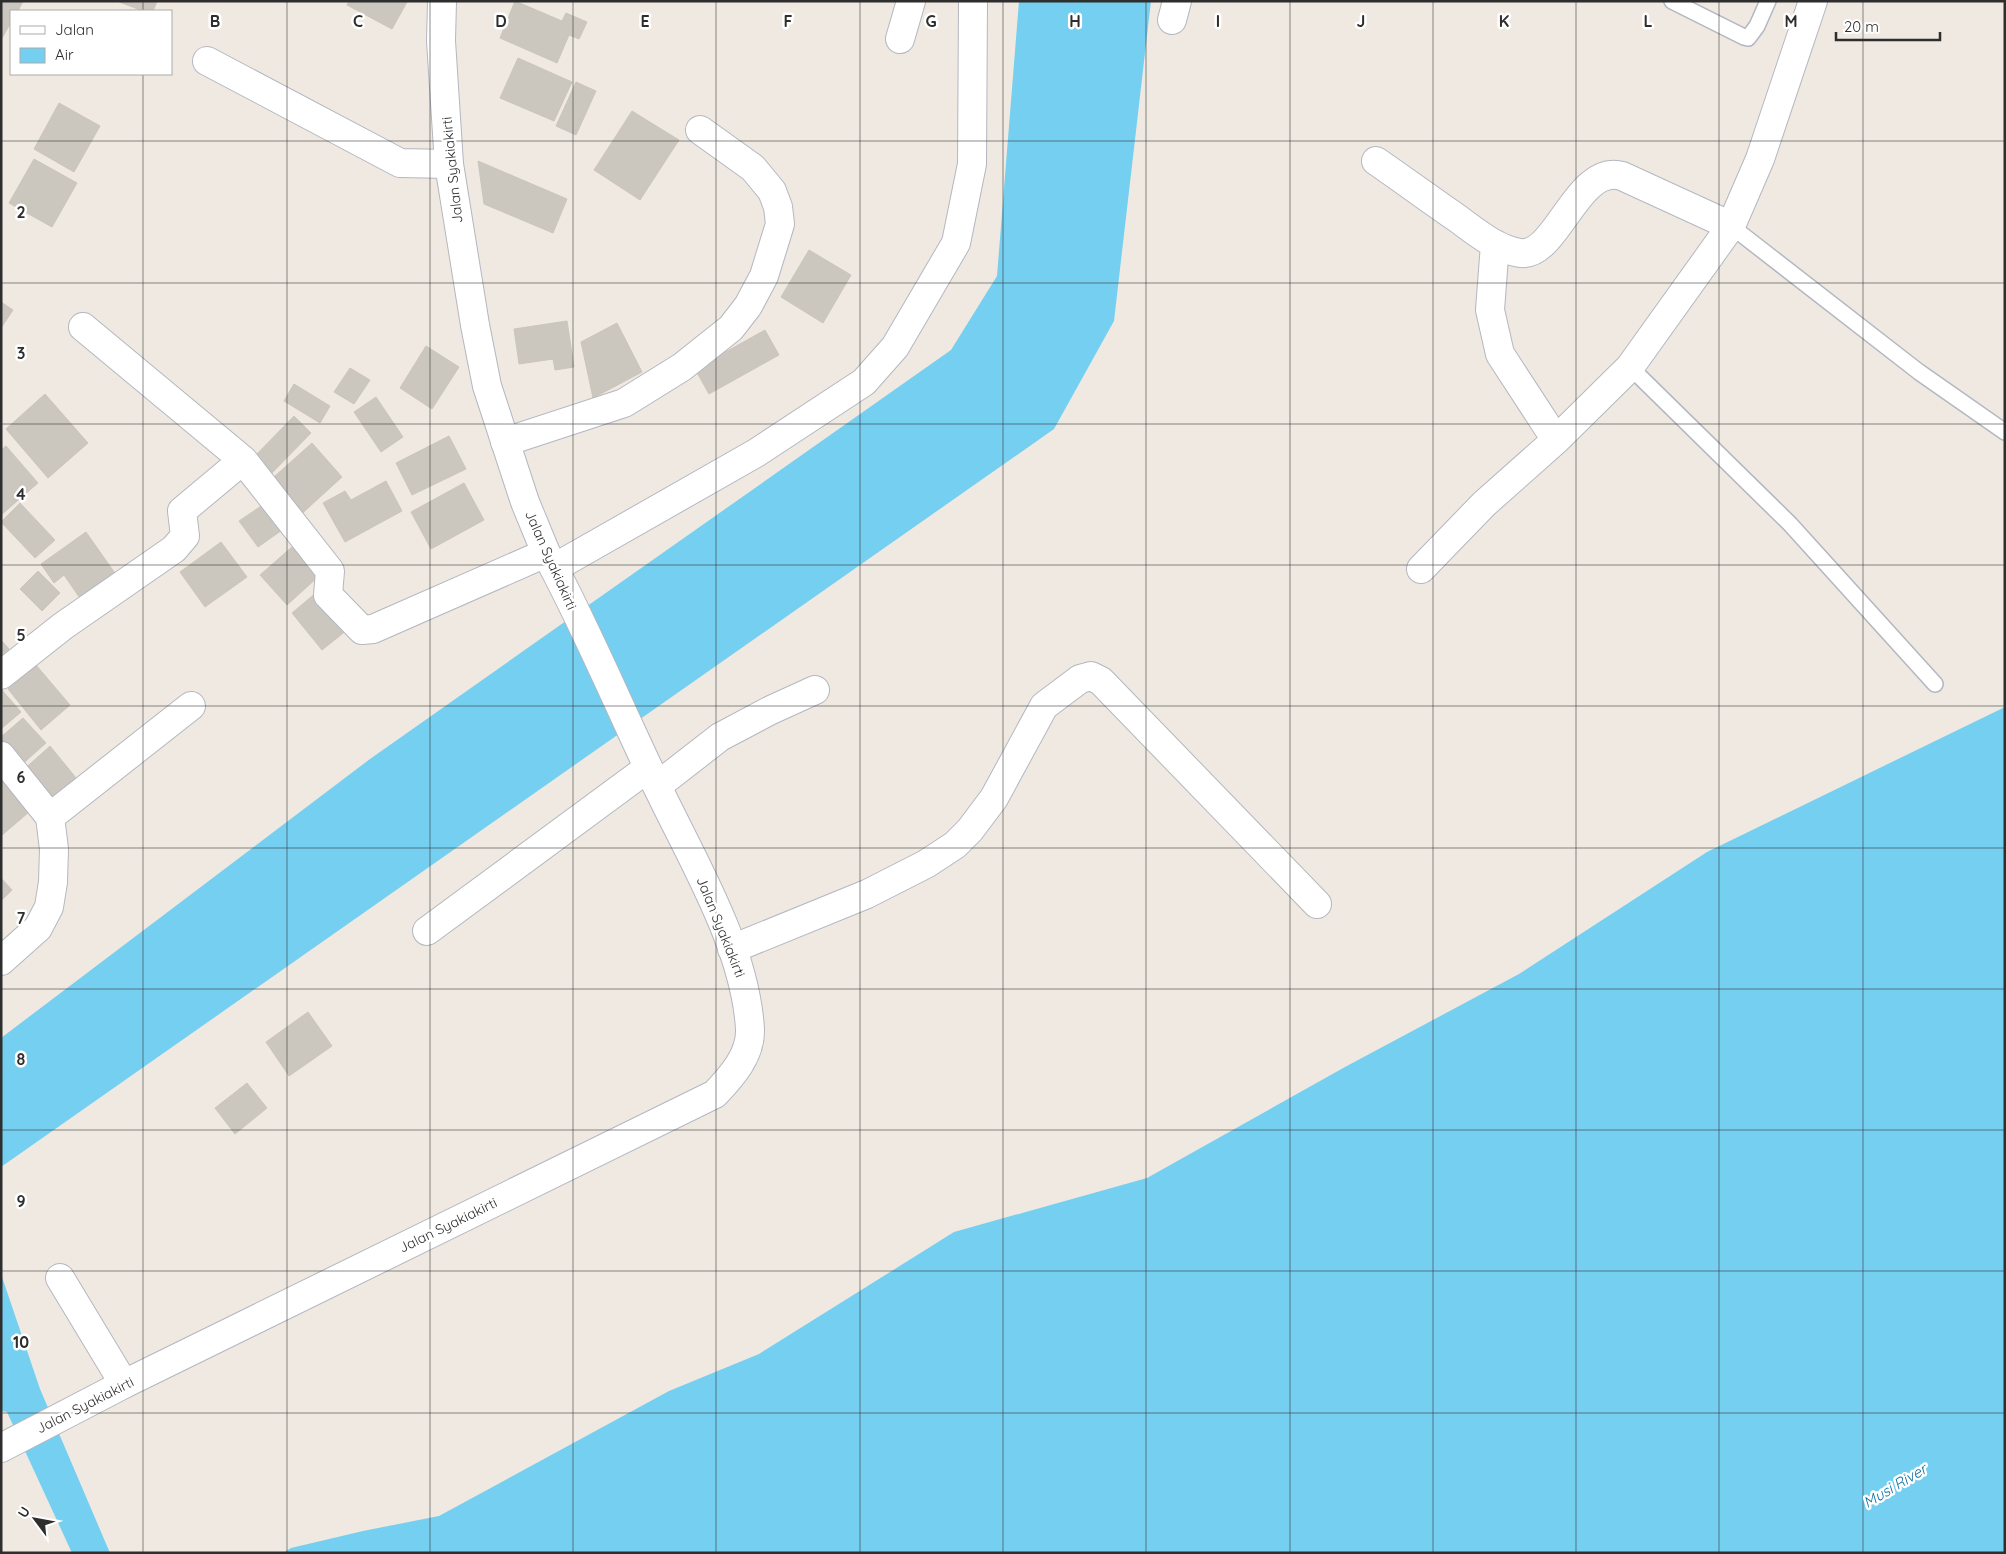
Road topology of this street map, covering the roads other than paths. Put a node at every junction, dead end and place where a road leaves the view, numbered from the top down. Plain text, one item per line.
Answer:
1 (442, 1) edge
2 (911, 1) edge
3 (973, 1) edge
4 (1672, 1) edge
5 (1768, 1) edge
6 (1813, 1) edge
7 (900, 39) dead end
8 (207, 61) dead end
9 (700, 130) dead end
10 (1376, 161) dead end
11 (449, 164) junction
12 (1731, 226) junction
13 (1495, 244) junction
14 (83, 327) dead end
15 (1630, 367) junction
16 (2005, 432) edge
17 (1556, 440) junction
18 (505, 442) junction
19 (242, 460) junction
20 (550, 561) junction
21 (1421, 569) dead end
22 (1, 675) edge
23 (1935, 684) dead end
24 (815, 690) dead end
25 (191, 706) dead end
26 (1, 756) edge
27 (648, 768) junction
28 (50, 818) junction
29 (1317, 904) dead end
30 (427, 931) dead end
31 (732, 949) junction
32 (1, 961) edge
33 (60, 1278) dead end
34 (124, 1384) junction
35 (1, 1448) edge

1 - 11 street, Jalan Syakiakirti
2 - 7 street
3 - 20 street
4 - 5 lane
6 - 12 street
8 - 11 street
9 - 18 street
10 - 13 street
11 - 18 street, Jalan Syakiakirti
12 - 13 street
12 - 15 street
12 - 16 lane
13 - 17 street
14 - 19 street
15 - 17 street
15 - 23 lane
17 - 21 street
18 - 20 street, Jalan Syakiakirti
19 - 20 street
19 - 22 street
20 - 27 street, Jalan Syakiakirti
24 - 27 street
25 - 28 street
26 - 28 street
27 - 30 street
27 - 31 street, Jalan Syakiakirti
28 - 32 street
29 - 31 street
31 - 34 street, Jalan Syakiakirti
33 - 34 street
34 - 35 street, Jalan Syakiakirti

